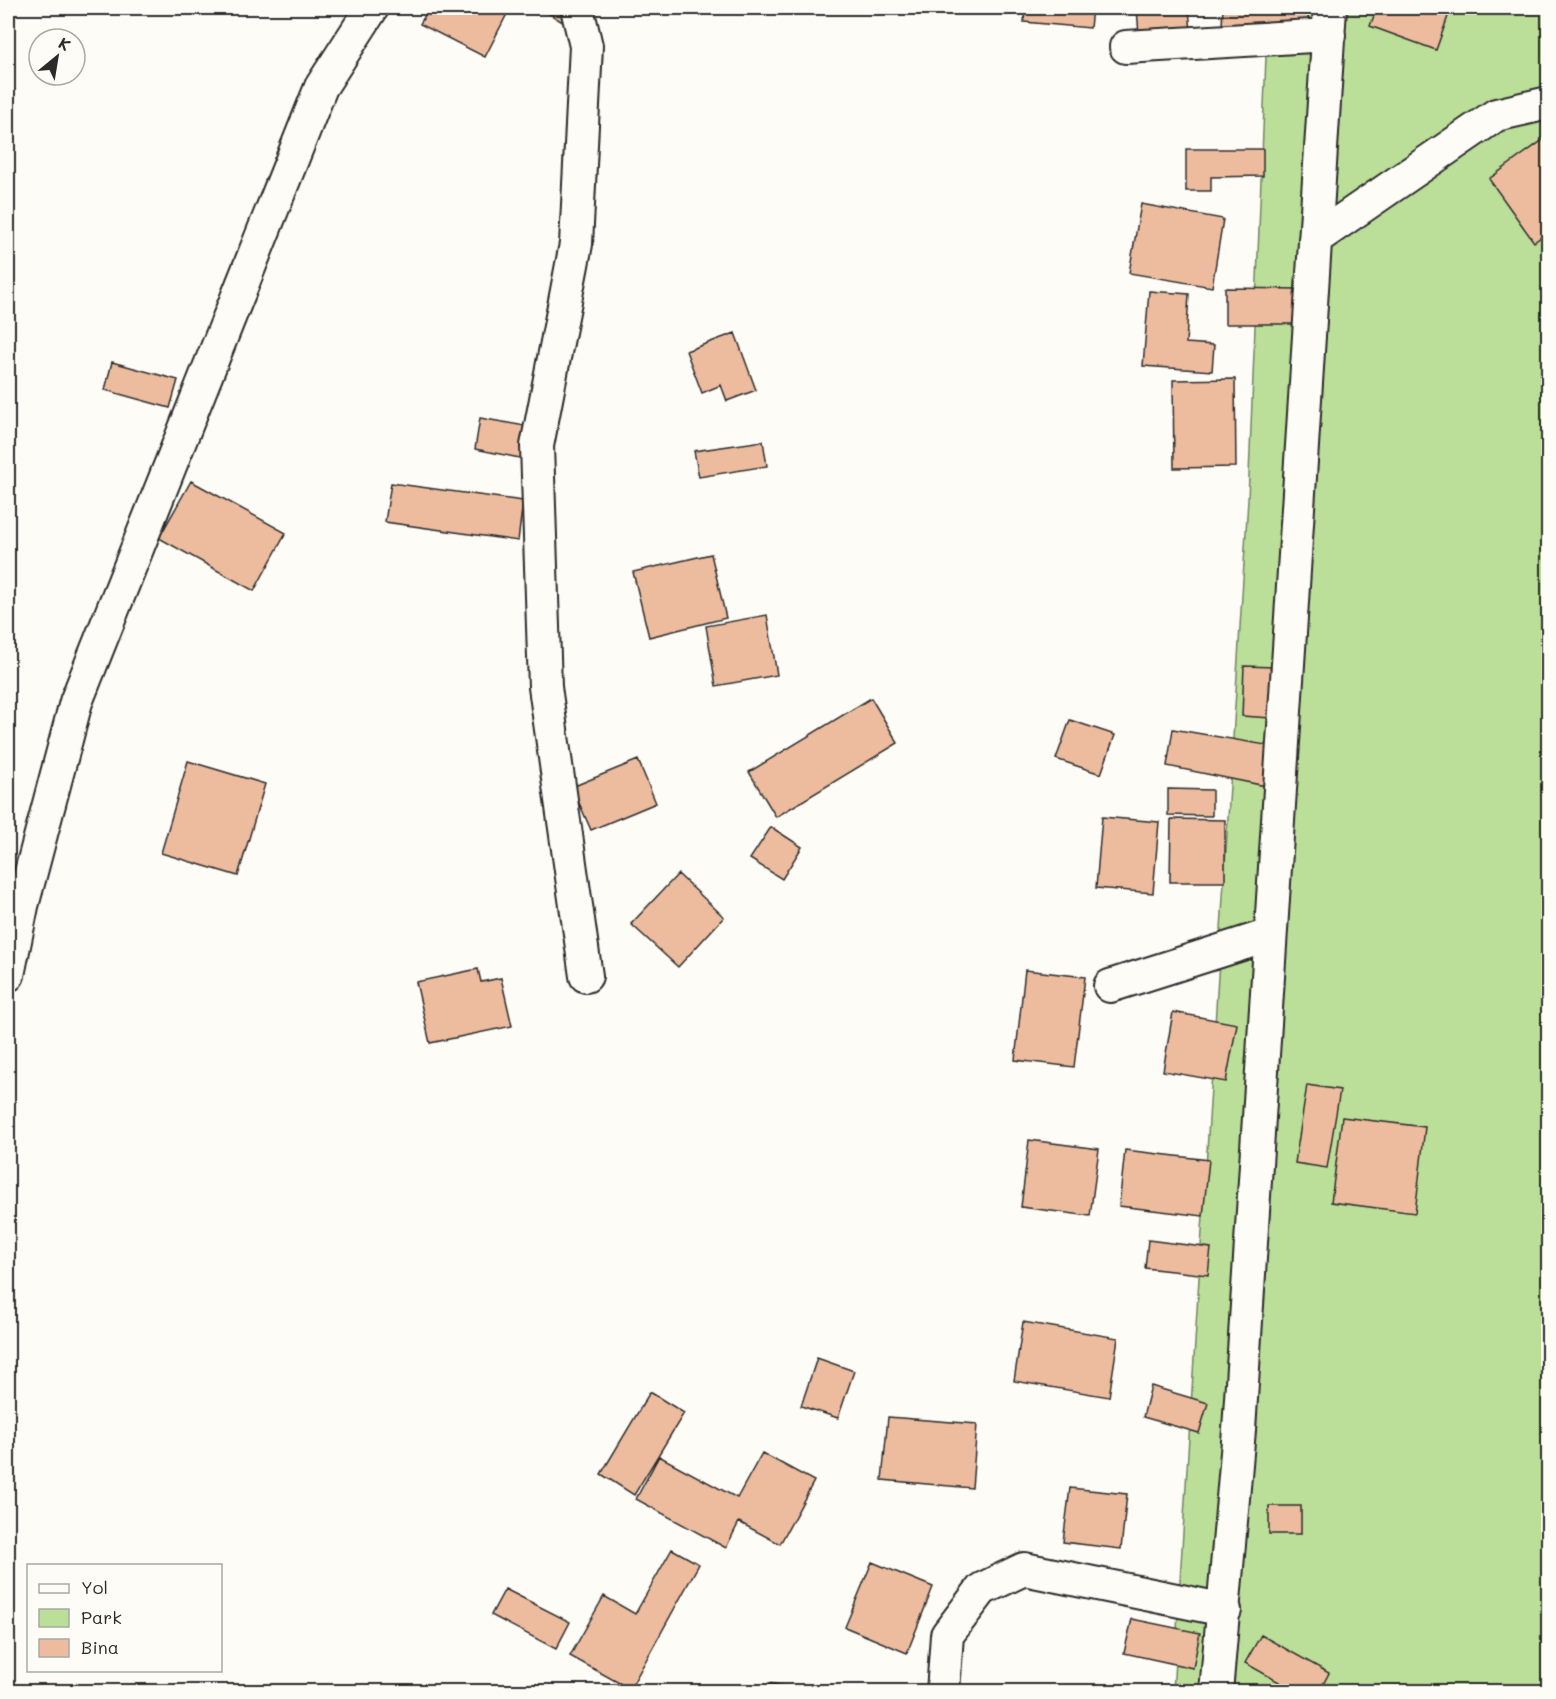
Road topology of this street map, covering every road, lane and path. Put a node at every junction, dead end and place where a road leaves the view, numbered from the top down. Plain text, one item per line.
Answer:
1 (372, 8) edge
2 (577, 8) edge
3 (1330, 21) edge
4 (1126, 47) dead end
5 (1548, 103) edge
6 (1315, 239) junction
7 (1270, 935) junction
8 (8, 975) edge
9 (586, 976) dead end
10 (1110, 986) dead end
11 (1225, 1610) junction
12 (943, 1692) edge
13 (1216, 1692) edge

1 - 8 street
2 - 9 street
3 - 4 street
3 - 6 street
5 - 6 street
6 - 7 street
7 - 10 street
7 - 11 street
11 - 12 street
11 - 13 street

